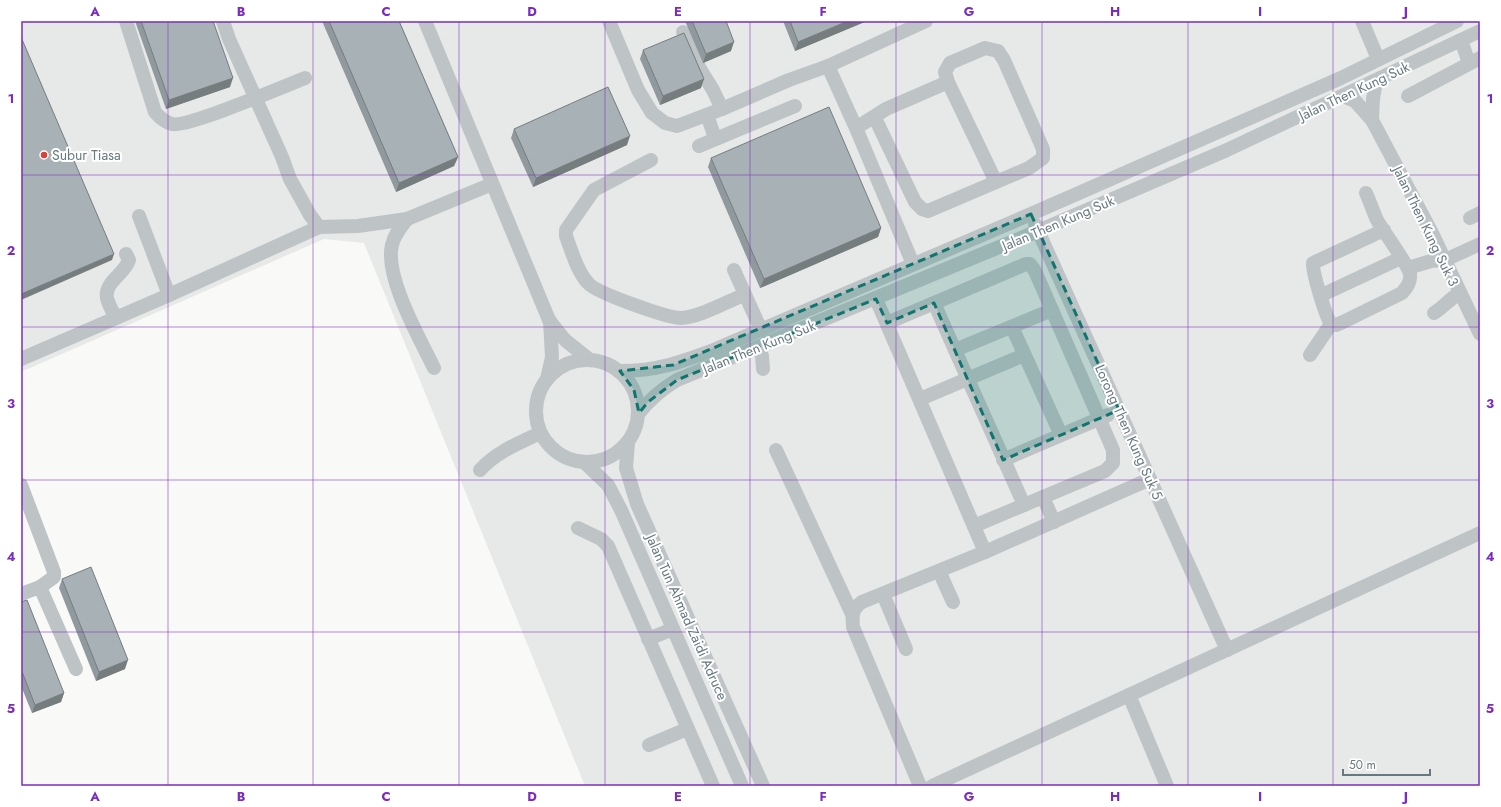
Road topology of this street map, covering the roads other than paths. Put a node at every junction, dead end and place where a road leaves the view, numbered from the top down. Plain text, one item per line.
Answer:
1 (126, 21) edge
2 (223, 21) edge
3 (425, 21) edge
4 (609, 21) edge
5 (926, 21) edge
6 (1362, 21) edge
7 (1457, 21) edge
8 (1480, 31) edge
9 (683, 32) edge
10 (1461, 40) junction
11 (1378, 59) junction
12 (1474, 61) edge
13 (828, 66) junction
14 (305, 78) dead end
15 (1376, 81) junction
16 (948, 82) junction
17 (1343, 96) junction
18 (1408, 96) dead end
19 (255, 97) junction
20 (795, 106) dead end
21 (722, 109) junction
22 (707, 116) junction
23 (875, 118) junction
24 (1372, 120) junction
25 (856, 128) junction
26 (715, 138) junction
27 (699, 146) dead end
28 (651, 160) dead end
29 (996, 182) junction
30 (492, 184) junction
31 (1366, 193) dead end
32 (1031, 214) junction
33 (139, 216) dead end
34 (407, 219) junction
35 (319, 227) junction
36 (1384, 230) junction
37 (1038, 231) junction
38 (1480, 244) edge
39 (126, 254) dead end
40 (1445, 260) junction
41 (1404, 263) junction
42 (913, 264) junction
43 (734, 270) dead end
44 (1460, 293) junction
45 (744, 294) junction
46 (168, 295) junction
47 (1322, 295) junction
48 (876, 298) junction
49 (934, 303) junction
50 (1052, 310) junction
51 (1434, 313) dead end
52 (116, 318) junction
53 (549, 320) junction
54 (887, 323) junction
55 (1331, 324) junction
56 (1012, 327) junction
57 (761, 330) junction
58 (1480, 334) edge
59 (1085, 335) junction
60 (1066, 342) junction
61 (758, 348) junction
62 (955, 350) junction
63 (1024, 355) junction
64 (1310, 355) dead end
65 (21, 359) edge
66 (590, 360) junction
67 (434, 368) dead end
68 (763, 369) dead end
69 (620, 371) junction
70 (968, 378) junction
71 (547, 379) junction
72 (920, 399) junction
73 (1119, 410) junction
74 (639, 413) junction
75 (1099, 418) junction
76 (540, 432) junction
77 (1061, 435) junction
78 (628, 443) junction
79 (776, 450) dead end
80 (1003, 460) junction
81 (585, 462) junction
82 (480, 470) dead end
83 (1150, 479) junction
84 (21, 484) edge
85 (1043, 498) junction
86 (1024, 505) junction
87 (1054, 522) junction
88 (974, 526) junction
89 (578, 528) dead end
90 (1480, 533) edge
91 (984, 552) junction
92 (939, 571) junction
93 (40, 587) junction
94 (21, 594) edge
95 (883, 594) junction
96 (953, 602) dead end
97 (852, 614) junction
98 (673, 629) junction
99 (648, 639) junction
100 (906, 649) dead end
101 (1227, 650) junction
102 (76, 669) dead end
103 (1129, 695) junction
104 (687, 729) junction
105 (649, 746) dead end
106 (713, 786) edge
107 (742, 786) edge
108 (763, 786) edge
109 (920, 786) edge
110 (932, 786) edge
111 (1167, 786) edge

1 - 19 street
2 - 19 street
3 - 30 street
4 - 22 street
5 - 13 street
6 - 11 street
7 - 11 street, Jalan Then Kung Suk
8 - 10 street, Jalan Then Kung Suk
9 - 21 street
10 - 12 street
10 - 15 street, Jalan Then Kung Suk
11 - 32 street, Jalan Then Kung Suk
12 - 18 street
13 - 21 street
13 - 25 street
14 - 19 street
15 - 17 street, Jalan Then Kung Suk
15 - 24 street
16 - 23 street
16 - 29 street
16 - 29 street
17 - 24 street, Jalan Then Kung Suk 3
17 - 37 street, Jalan Then Kung Suk
19 - 35 street
20 - 26 street
21 - 22 street
22 - 26 street
23 - 25 street
23 - 29 street
24 - 40 street, Jalan Then Kung Suk 3
25 - 42 street
26 - 27 street
28 - 45 street
30 - 34 street
30 - 53 street
31 - 36 street
32 - 37 street, Lorong Then Kung Suk 5
32 - 42 street, Jalan Then Kung Suk
33 - 46 street
34 - 35 street
34 - 67 street
35 - 46 street
36 - 41 street
36 - 47 street
37 - 48 street, Jalan Then Kung Suk
37 - 59 street, Lorong Then Kung Suk 5
38 - 40 street
39 - 52 street
40 - 41 street
40 - 44 street, Jalan Then Kung Suk 3
41 - 47 street
41 - 55 street
42 - 57 street, Jalan Then Kung Suk
43 - 45 street
44 - 51 street
44 - 58 street, Jalan Then Kung Suk 3
45 - 57 street
46 - 52 street
47 - 55 street
48 - 54 street
48 - 61 street, Jalan Then Kung Suk
49 - 50 street
49 - 54 street
49 - 62 street
50 - 56 street
50 - 60 street
52 - 65 street
53 - 66 street
53 - 71 street
54 - 72 street
55 - 64 street
56 - 62 street
56 - 63 street
57 - 69 street, Jalan Then Kung Suk
59 - 60 street
59 - 73 street, Lorong Then Kung Suk 5
60 - 75 street
61 - 68 street
61 - 74 street, Jalan Then Kung Suk
62 - 70 street
63 - 70 street
63 - 77 street
66 - 69 street
66 - 71 street
69 - 74 street
70 - 72 street
70 - 80 street
71 - 76 street
72 - 88 street
73 - 75 street
73 - 83 street, Lorong Then Kung Suk 5
74 - 78 street
75 - 77 street
75 - 85 street
76 - 81 street
76 - 82 street
77 - 80 street
78 - 81 street
78 - 108 street, Jalan Tun Ahmad Zaidi Adruce
79 - 97 street
80 - 86 street
81 - 98 street, Jalan Tun Ahmad Zaidi Adruce
83 - 87 street
83 - 101 street, Lorong Then Kung Suk 5
84 - 93 street
85 - 86 street
85 - 87 street
86 - 88 street
87 - 91 street
88 - 91 street
89 - 99 street
90 - 101 street
91 - 92 street
92 - 95 street
92 - 96 street
93 - 94 street
93 - 102 street
95 - 97 street
95 - 100 street
97 - 109 street
98 - 99 street
98 - 107 street, Jalan Tun Ahmad Zaidi Adruce
99 - 104 street
101 - 103 street
103 - 110 street
103 - 111 street
104 - 105 street
104 - 106 street

